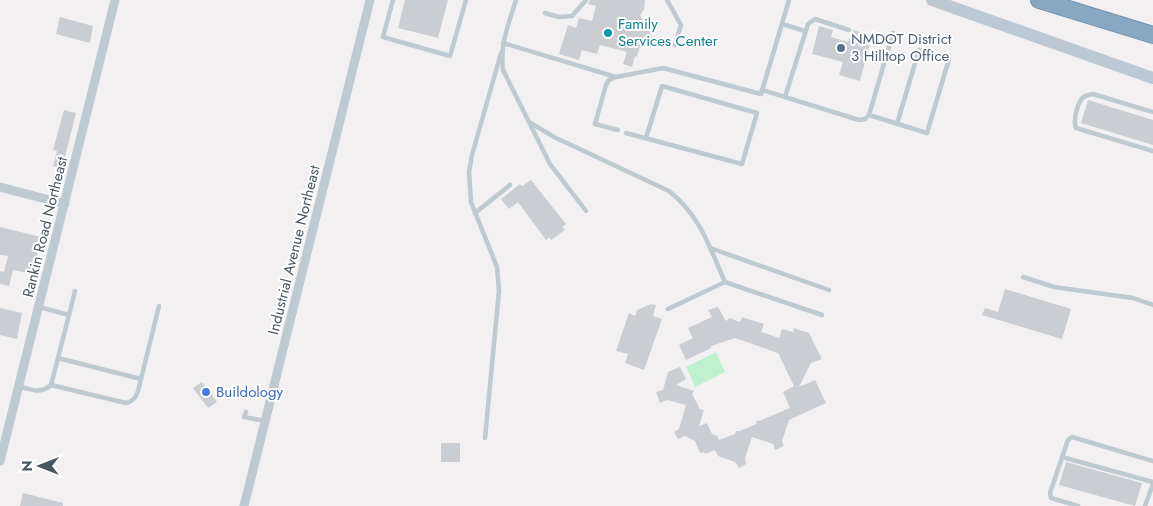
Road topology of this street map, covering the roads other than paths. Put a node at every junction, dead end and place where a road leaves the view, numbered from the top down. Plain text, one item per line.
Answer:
1 (115, 0) edge
2 (370, 0) edge
3 (393, 0) edge
4 (466, 0) edge
5 (516, 0) edge
6 (586, 0) edge
7 (667, 0) edge
8 (789, 0) edge
9 (932, 0) edge
10 (1038, 0) edge
11 (545, 13) dead end
12 (782, 24) junction
13 (849, 30) dead end
14 (805, 31) junction
15 (893, 33) dead end
16 (1153, 34) edge
17 (503, 43) junction
18 (675, 45) dead end
19 (501, 53) junction
20 (616, 77) junction
21 (1153, 78) edge
22 (762, 90) junction
23 (785, 97) junction
24 (1153, 112) edge
25 (869, 115) junction
26 (528, 122) junction
27 (897, 124) junction
28 (618, 130) dead end
29 (626, 133) dead end
30 (646, 138) junction
31 (1153, 151) edge
32 (510, 185) dead end
33 (0, 187) edge
34 (65, 204) junction
35 (586, 211) dead end
36 (475, 213) junction
37 (710, 248) junction
38 (1023, 277) dead end
39 (725, 282) junction
40 (75, 290) dead end
41 (828, 290) dead end
42 (1153, 305) edge
43 (158, 306) dead end
44 (39, 307) junction
45 (668, 309) dead end
46 (69, 315) junction
47 (822, 315) dead end
48 (58, 358) junction
49 (141, 379) junction
50 (51, 384) junction
51 (19, 386) junction
52 (246, 412) dead end
53 (265, 421) junction
54 (485, 438) dead end
55 (1062, 457) junction
56 (0, 461) edge
57 (1153, 461) edge
58 (1153, 483) edge
59 (244, 506) edge
60 (1078, 506) edge
61 (1146, 506) edge

1 - 34 street, Rankin Road Northeast
2 - 53 street, Industrial Avenue Northeast
3 - 4 lane
5 - 17 lane
6 - 11 lane
7 - 18 lane
8 - 12 lane
9 - 21 main road
10 - 16 highway
12 - 14 lane
12 - 22 lane
13 - 14 lane
14 - 23 lane
15 - 25 lane
17 - 19 lane
17 - 20 lane
19 - 26 lane
19 - 36 lane
20 - 22 lane
20 - 28 lane
22 - 23 lane
23 - 25 lane
24 - 31 lane
25 - 27 lane
26 - 35 lane
26 - 37 lane
27 - 27 lane
29 - 30 lane
30 - 30 lane
32 - 36 lane
33 - 34 street
34 - 44 street, Rankin Road Northeast
36 - 54 lane
37 - 39 lane
37 - 41 lane
38 - 42 lane
39 - 45 lane
39 - 47 lane
40 - 46 lane
43 - 49 lane
44 - 46 lane
44 - 51 street, Rankin Road Northeast
46 - 48 lane
48 - 49 lane
48 - 50 lane
49 - 50 lane
50 - 51 lane
51 - 56 street, Rankin Road Northeast
52 - 53 lane
53 - 59 street, Industrial Avenue Northeast
55 - 57 lane
55 - 58 lane
55 - 60 lane
58 - 61 lane

